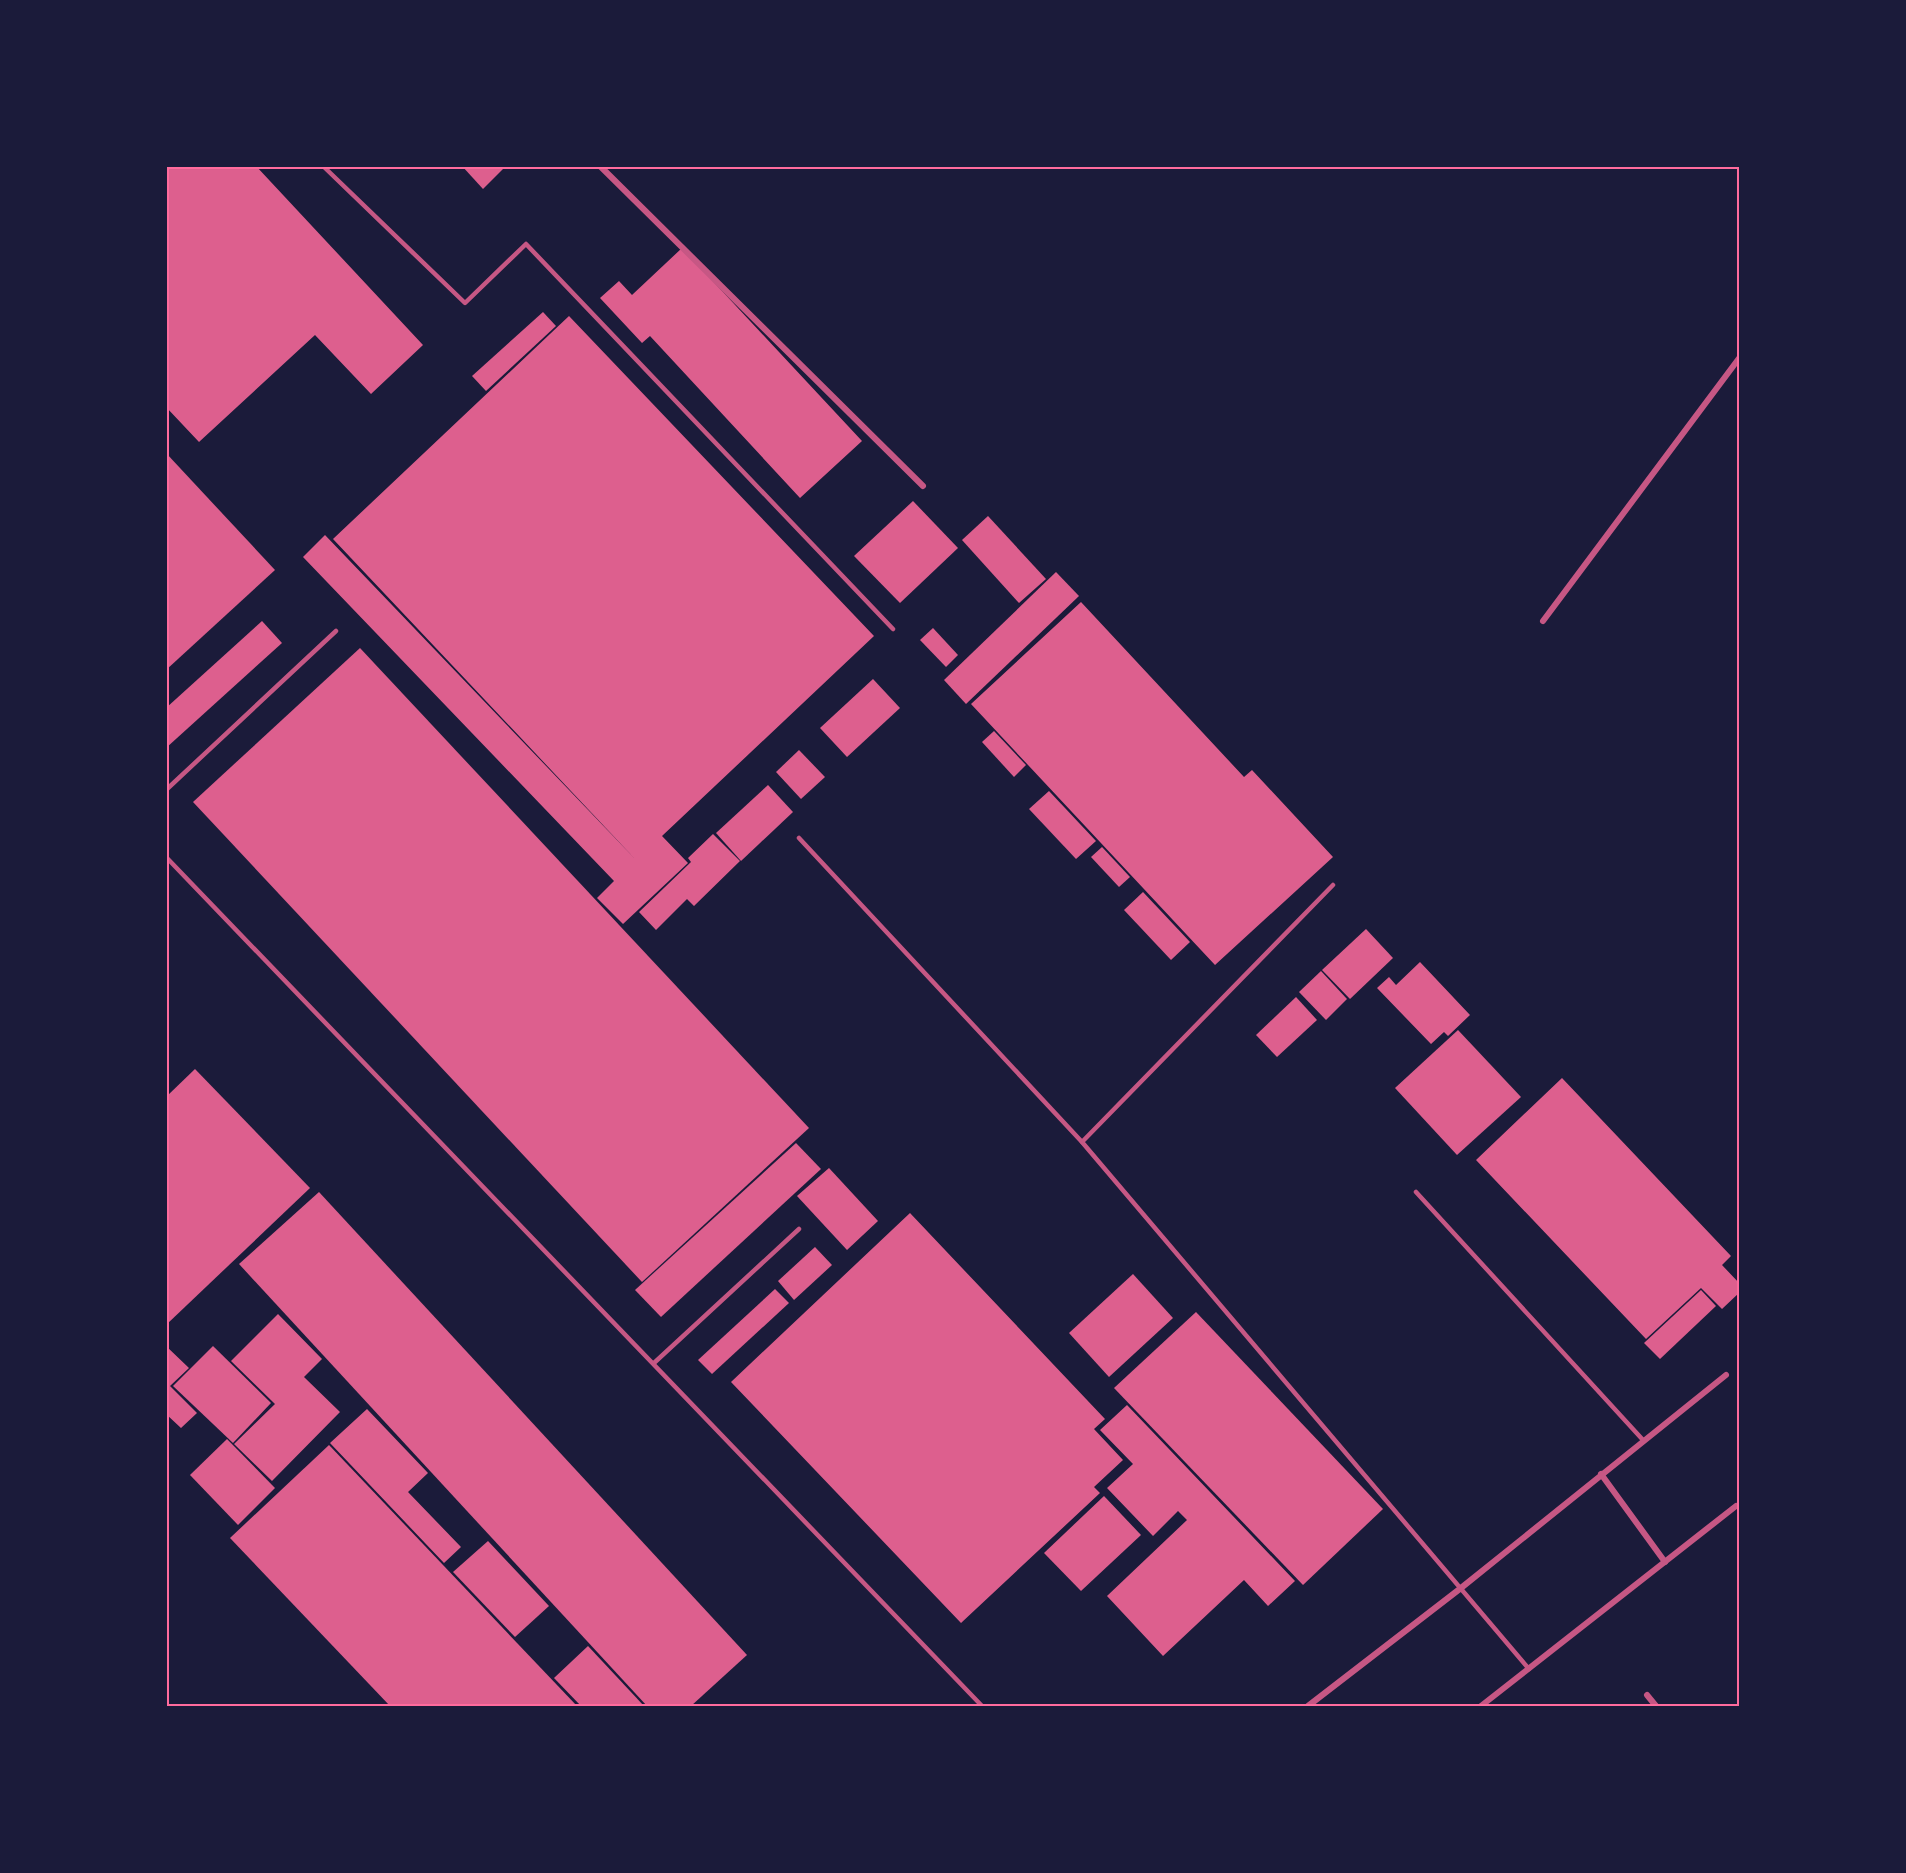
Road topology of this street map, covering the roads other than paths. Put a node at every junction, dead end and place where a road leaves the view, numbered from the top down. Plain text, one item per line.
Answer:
1 (323, 166) edge
2 (600, 166) edge
3 (1740, 357) edge
4 (922, 486) dead end
5 (1543, 621) dead end
6 (893, 629) dead end
7 (336, 631) dead end
8 (166, 790) edge
9 (799, 837) dead end
10 (166, 857) edge
11 (1333, 885) dead end
12 (1082, 1142) junction
13 (1416, 1192) dead end
14 (799, 1229) dead end
15 (654, 1363) junction
16 (1726, 1375) dead end
17 (1643, 1440) junction
18 (1601, 1474) junction
19 (1736, 1506) dead end
20 (1665, 1562) junction
21 (1461, 1588) junction
22 (1529, 1669) junction
23 (1647, 1695) dead end
24 (982, 1707) edge
25 (1308, 1707) edge
26 (1481, 1707) edge
27 (1656, 1707) edge

1 - 6 lane
2 - 4 street
3 - 5 street
7 - 8 lane
9 - 12 lane
10 - 15 lane
11 - 12 lane
12 - 21 lane
13 - 17 lane
14 - 15 lane
15 - 24 lane
16 - 17 street
17 - 18 street
18 - 20 street
18 - 21 street
19 - 20 street
20 - 22 street
21 - 22 lane
21 - 25 street
22 - 26 street
23 - 27 street

